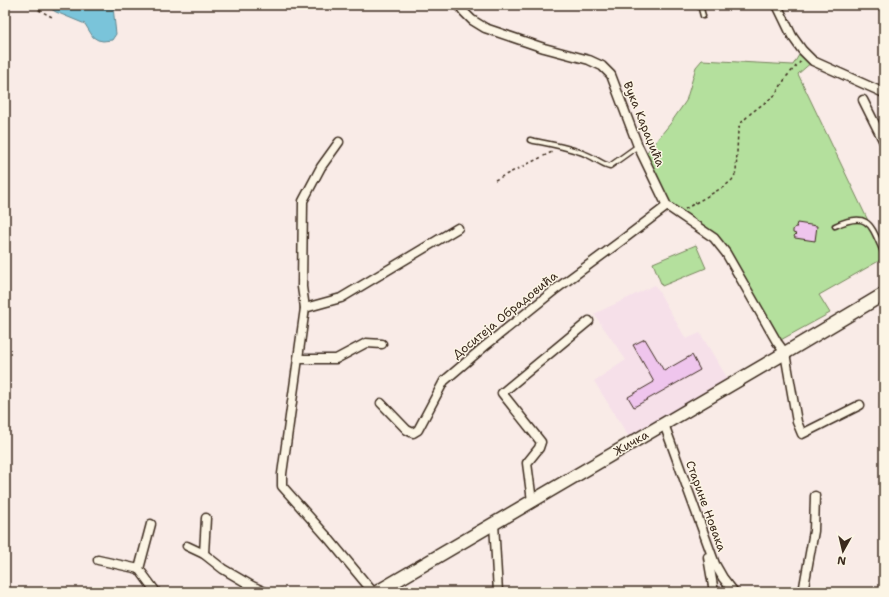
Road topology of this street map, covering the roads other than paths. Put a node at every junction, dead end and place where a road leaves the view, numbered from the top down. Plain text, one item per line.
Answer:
1 (459, 5) edge
2 (700, 5) edge
3 (777, 5) edge
4 (703, 16) dead end
5 (884, 93) edge
6 (862, 100) dead end
7 (530, 140) dead end
8 (339, 142) dead end
9 (884, 142) edge
10 (638, 146) junction
11 (667, 206) junction
12 (835, 226) dead end
13 (458, 228) dead end
14 (884, 254) edge
15 (884, 294) edge
16 (305, 308) junction
17 (589, 321) dead end
18 (382, 344) dead end
19 (785, 353) junction
20 (298, 359) junction
21 (381, 403) dead end
22 (860, 405) dead end
23 (664, 424) junction
24 (815, 496) dead end
25 (532, 501) junction
26 (206, 518) dead end
27 (494, 523) junction
28 (151, 524) dead end
29 (706, 542) junction
30 (187, 546) dead end
31 (204, 554) junction
32 (98, 560) dead end
33 (139, 569) junction
34 (712, 589) edge
35 (156, 592) edge
36 (265, 592) edge
37 (373, 592) edge
38 (377, 592) edge
39 (498, 592) edge
40 (734, 592) edge
41 (803, 592) edge

1 - 10 street, Вука Караџића
2 - 4 lane
3 - 5 street
6 - 9 street
7 - 10 lane
8 - 16 street
10 - 11 street, Вука Караџића
11 - 19 street
11 - 21 street, Доситеја Обрадовића
12 - 14 lane
13 - 16 street
15 - 19 main road, Жичка
16 - 20 street
17 - 25 street
18 - 20 street
19 - 22 street
19 - 23 main road, Жичка
20 - 37 street
23 - 25 main road, Жичка
23 - 29 street, Старине Новака
24 - 41 street
25 - 27 main road, Жичка
26 - 31 street
27 - 38 main road, Жичка
27 - 39 street
28 - 33 street
29 - 34 street
29 - 40 street, Старине Новака
30 - 31 street
31 - 36 street
32 - 33 street
33 - 35 street

